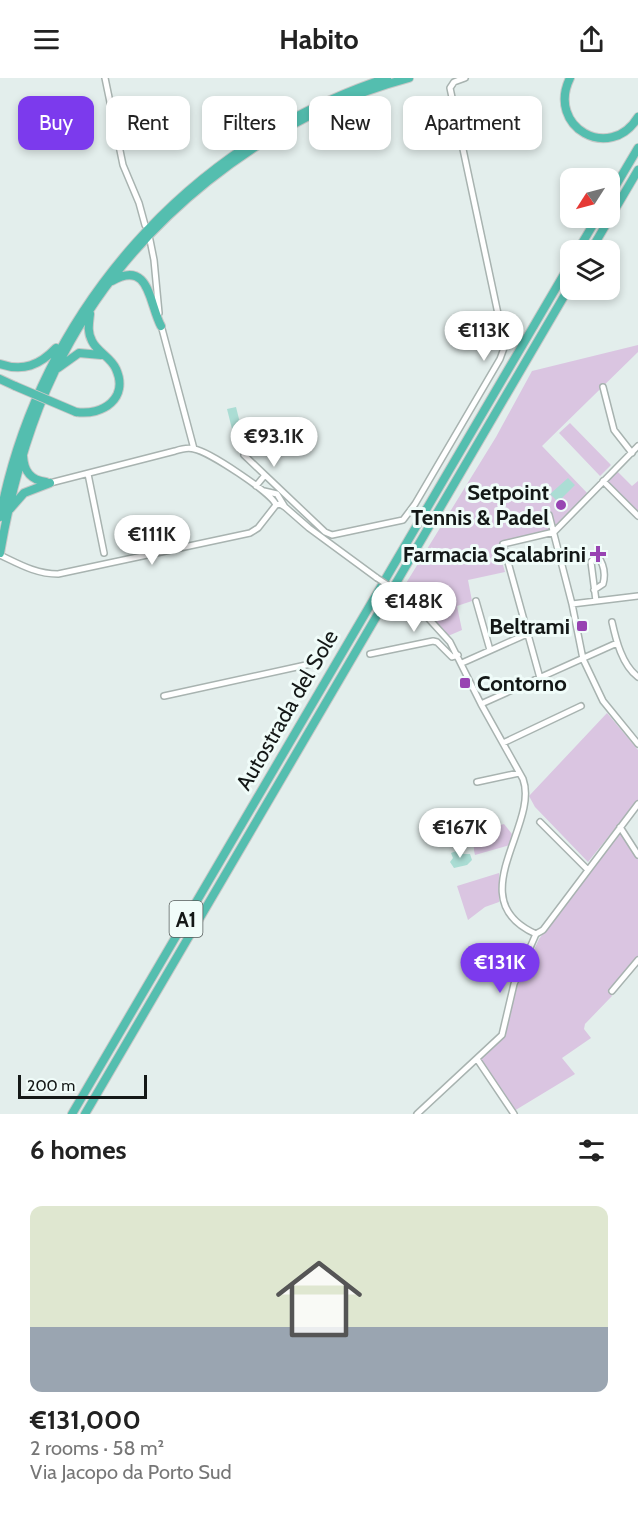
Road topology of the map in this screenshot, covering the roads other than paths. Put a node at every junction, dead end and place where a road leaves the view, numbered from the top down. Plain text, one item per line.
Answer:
1 (105, 78) edge
2 (387, 78) edge
3 (409, 78) edge
4 (465, 78) edge
5 (570, 78) edge
6 (636, 120) edge
7 (638, 148) edge
8 (638, 170) edge
9 (620, 178) edge
10 (145, 225) dead end
11 (150, 240) dead end
12 (597, 240) edge
13 (560, 281) edge
14 (111, 282) junction
15 (562, 300) edge
16 (90, 310) junction
17 (161, 326) junction
18 (64, 341) junction
19 (105, 356) junction
20 (0, 364) edge
21 (55, 371) junction
22 (0, 380) edge
23 (603, 387) dead end
24 (638, 446) edge
25 (194, 448) junction
26 (23, 451) junction
27 (632, 453) junction
28 (243, 455) dead end
29 (88, 474) junction
30 (265, 475) junction
31 (603, 481) junction
32 (50, 483) junction
33 (258, 488) junction
34 (277, 504) junction
35 (285, 507) junction
36 (549, 515) dead end
37 (3, 516) edge
38 (638, 516) edge
39 (554, 532) junction
40 (104, 553) dead end
41 (0, 554) edge
42 (594, 590) junction
43 (638, 596) edge
44 (476, 601) dead end
45 (596, 601) junction
46 (572, 604) junction
47 (612, 622) dead end
48 (527, 634) junction
49 (617, 643) junction
50 (490, 650) junction
51 (370, 654) dead end
52 (458, 655) junction
53 (322, 658) dead end
54 (583, 659) junction
55 (464, 662) junction
56 (638, 677) edge
57 (540, 678) junction
58 (164, 696) dead end
59 (481, 704) junction
60 (581, 706) dead end
61 (503, 743) junction
62 (638, 744) edge
63 (519, 773) junction
64 (477, 782) dead end
65 (638, 804) edge
66 (540, 822) dead end
67 (620, 827) junction
68 (638, 855) edge
69 (587, 869) junction
70 (536, 934) junction
71 (638, 960) edge
72 (612, 991) dead end
73 (477, 1059) junction
74 (72, 1114) edge
75 (85, 1114) edge
76 (417, 1114) edge
77 (514, 1114) edge

1 - 10 street
2 - 18 highway
3 - 14 highway
4 - 30 street
5 - 6 highway
7 - 9 highway
8 - 12 highway
11 - 17 street
13 - 74 highway, Autostrada del Sole / A1
14 - 16 highway
14 - 17 highway
15 - 75 highway, Autostrada del Sole / A1
16 - 19 highway
16 - 21 highway
17 - 25 street
18 - 20 highway
18 - 37 highway
19 - 21 highway
19 - 22 highway, bridge
21 - 26 highway
23 - 27 street
24 - 27 street
25 - 29 street
25 - 33 street
26 - 32 highway
26 - 37 highway
27 - 31 street
28 - 30 street
29 - 32 street
29 - 40 street
30 - 33 street
31 - 38 street
31 - 39 street
32 - 37 highway
33 - 34 street
33 - 35 street
34 - 35 street
34 - 41 street
35 - 52 street, bridge
36 - 39 street
37 - 41 highway
39 - 46 street
39 - 48 street
42 - 42 street
42 - 45 street
43 - 45 street
44 - 50 street
45 - 46 street
46 - 54 street
47 - 49 street
48 - 50 street
48 - 57 street
49 - 54 street
49 - 56 street
50 - 55 street
51 - 52 street
52 - 55 street
53 - 58 street
54 - 57 street
54 - 62 street
55 - 59 street
57 - 59 street
59 - 61 street
60 - 61 street
61 - 63 street
63 - 64 street
63 - 70 street
65 - 67 street
66 - 69 street
67 - 68 street
67 - 69 street
69 - 70 street
70 - 73 street
71 - 72 street
73 - 76 street
73 - 77 street

